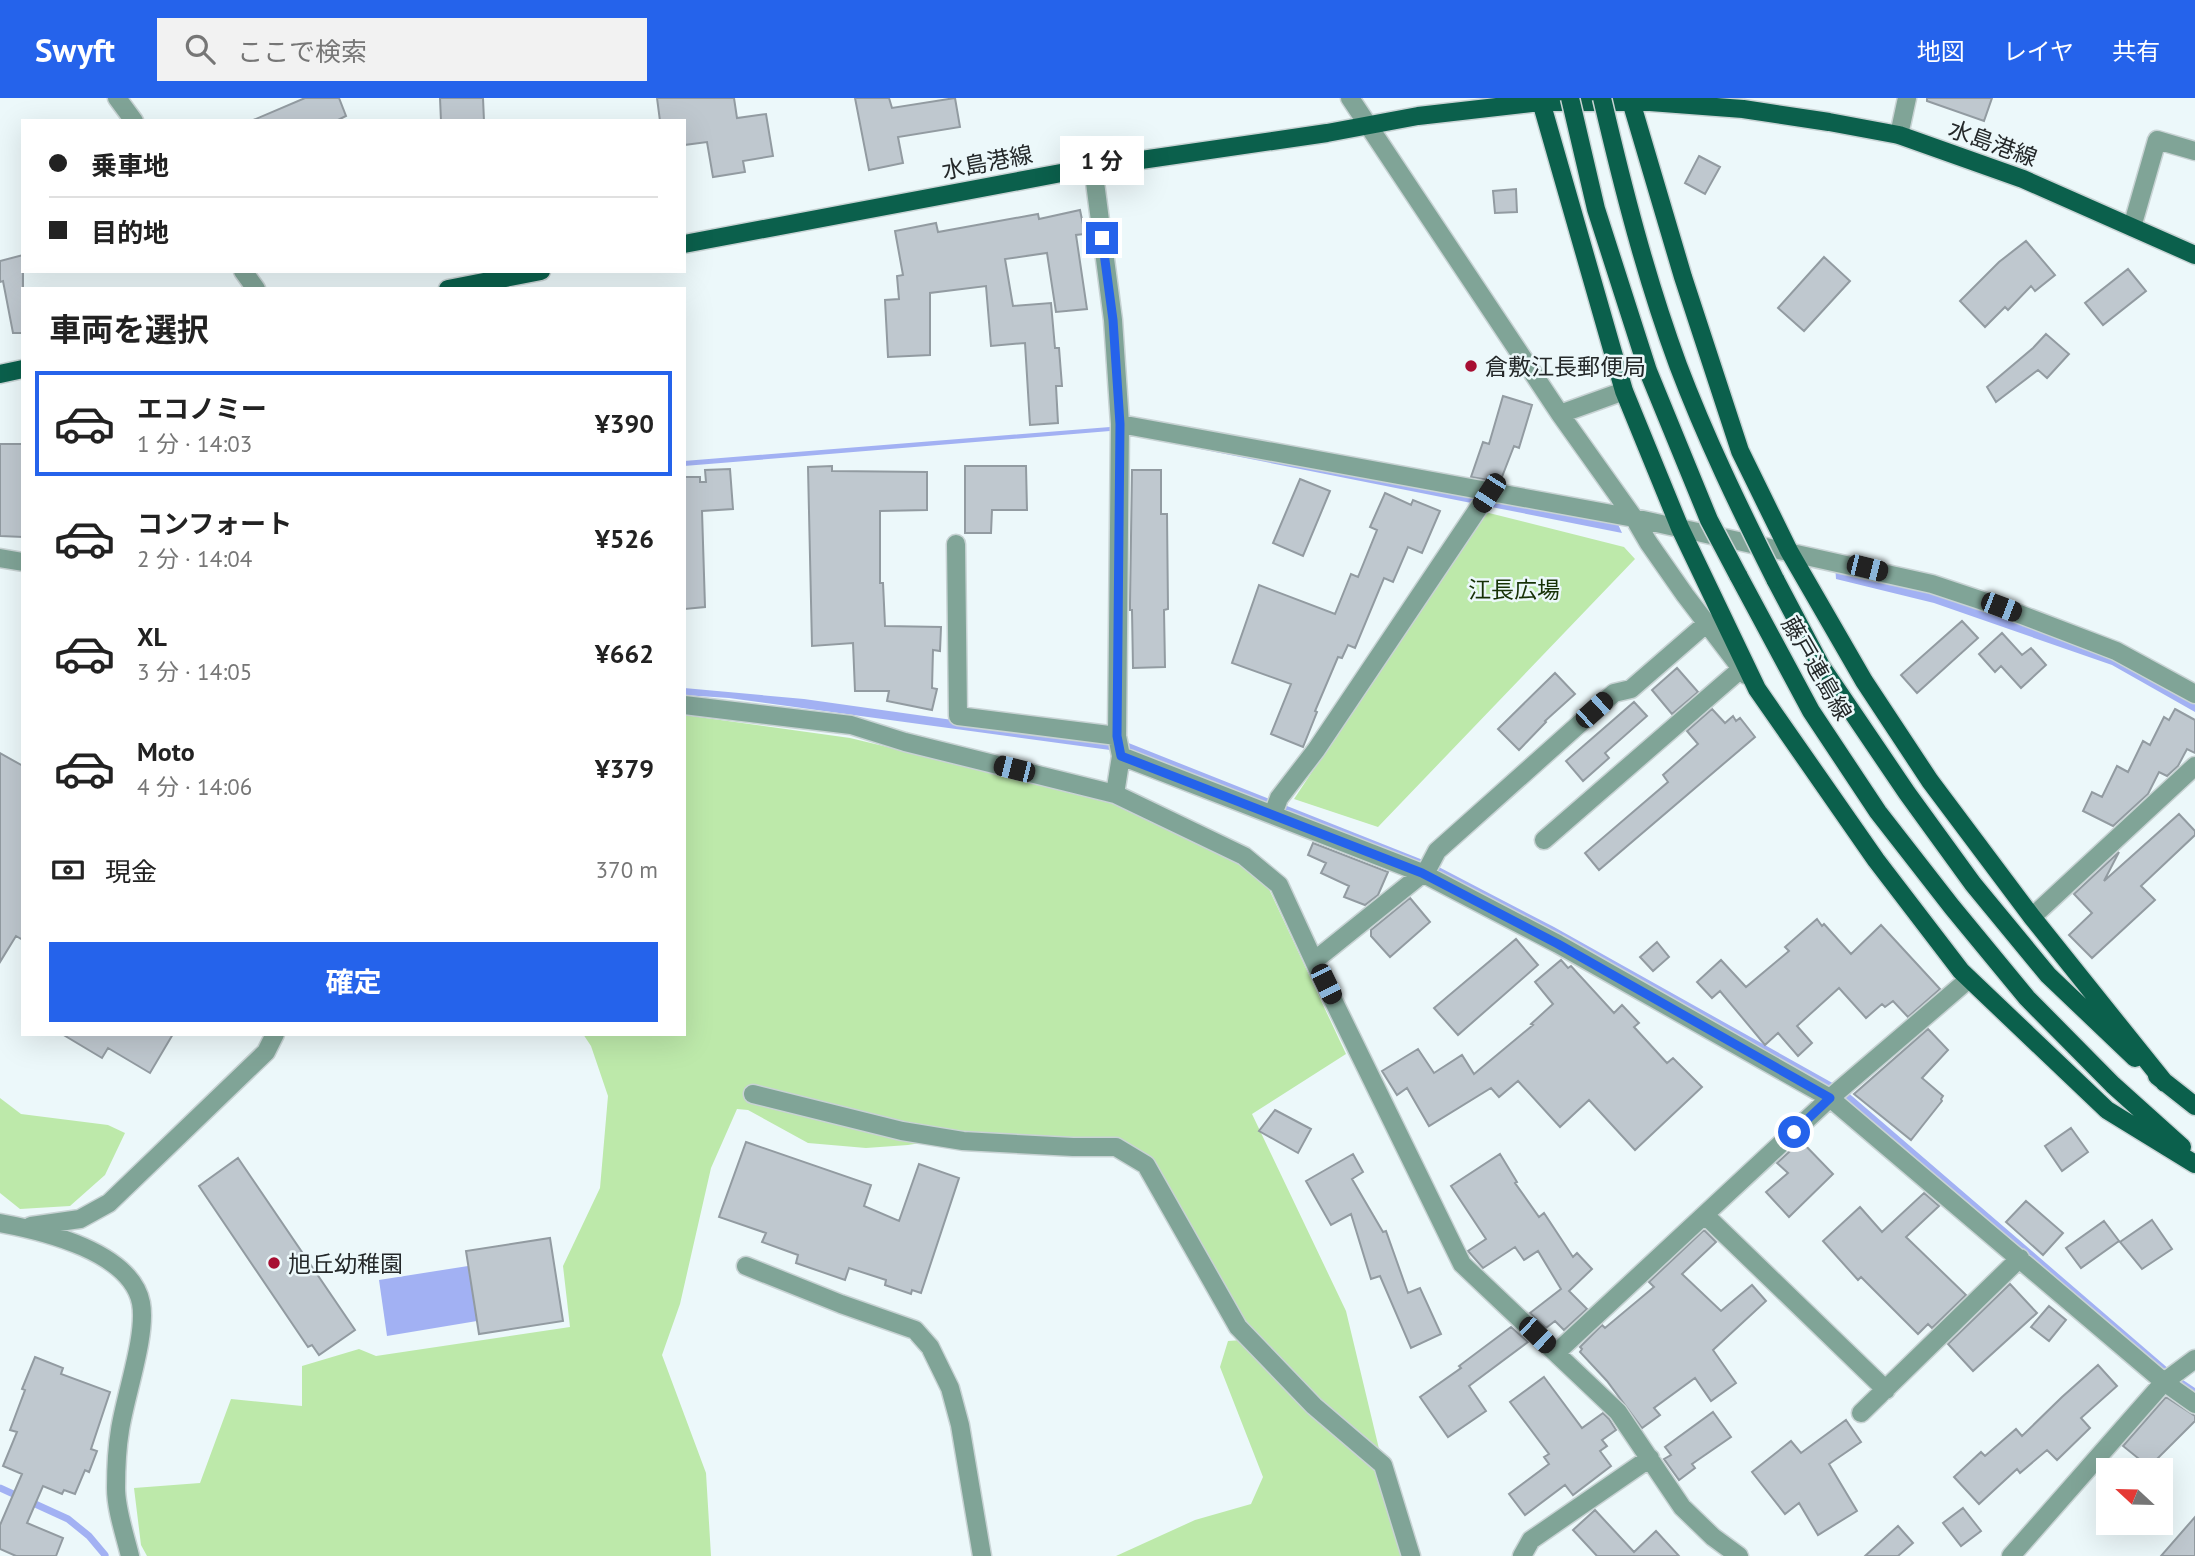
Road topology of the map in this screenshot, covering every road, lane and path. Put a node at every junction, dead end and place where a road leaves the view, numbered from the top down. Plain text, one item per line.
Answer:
1 (117, 98) edge
2 (1350, 98) edge
3 (1570, 98) edge
4 (1602, 98) edge
5 (1907, 98) edge
6 (1540, 99) edge
7 (1631, 100) edge
8 (1650, 100) edge
9 (133, 119) edge
10 (1368, 125) junction
11 (1899, 135) junction
12 (2195, 151) edge
13 (1093, 167) junction
14 (2132, 227) junction
15 (686, 244) edge
16 (2195, 255) edge
17 (531, 273) edge
18 (459, 287) edge
19 (21, 369) edge
20 (0, 374) edge
21 (1624, 391) junction
22 (1560, 414) junction
23 (1120, 428) junction
24 (1486, 496) junction
25 (1634, 517) junction
26 (1680, 528) junction
27 (956, 544) dead end
28 (1790, 551) junction
29 (0, 558) edge
30 (21, 562) edge
31 (1707, 623) junction
32 (1741, 669) junction
33 (1757, 689) junction
34 (2195, 694) edge
35 (686, 705) edge
36 (1119, 746) junction
37 (2195, 766) edge
38 (1115, 794) junction
39 (1275, 808) junction
40 (1544, 840) dead end
41 (1427, 868) junction
42 (2032, 917) junction
43 (1314, 961) junction
44 (1969, 979) junction
45 (274, 1036) edge
46 (2165, 1083) junction
47 (752, 1094) dead end
48 (1830, 1098) junction
49 (2195, 1106) edge
50 (2195, 1161) edge
51 (1705, 1215) junction
52 (0, 1223) edge
53 (24, 1227) junction
54 (2020, 1258) junction
55 (746, 1266) dead end
56 (1556, 1353) junction
57 (2195, 1359) edge
58 (2169, 1378) junction
59 (1886, 1390) junction
60 (2195, 1404) edge
61 (1861, 1413) dead end
62 (1650, 1458) junction
63 (130, 1556) edge
64 (982, 1556) edge
65 (1411, 1556) edge
66 (1522, 1556) edge
67 (1739, 1556) edge
68 (2011, 1556) edge

1 - 9 street
2 - 10 street
3 - 50 main road, 藤戸連島線, bridge
4 - 46 main road, 藤戸連島線, bridge
5 - 11 street
6 - 7 main road, 水島港線
6 - 10 main road, 水島港線
6 - 21 main road
7 - 8 main road, 水島港線
7 - 28 main road
8 - 11 main road, 水島港線
10 - 13 main road, 水島港線
10 - 22 street
11 - 14 main road, 水島港線
12 - 14 street
13 - 15 main road, 水島港線
13 - 23 street
14 - 16 main road, 水島港線
17 - 18 main road
19 - 20 main road
21 - 22 street
21 - 26 main road
22 - 25 street
23 - 24 street
23 - 36 street
24 - 25 street
24 - 39 street
25 - 26 street
25 - 31 street
26 - 28 street
26 - 33 main road
27 - 36 street
28 - 34 street
28 - 42 main road
29 - 30 street
31 - 32 street
31 - 41 street
32 - 33 street
32 - 40 street
33 - 44 main road
35 - 38 street
36 - 38 street
36 - 39 street
37 - 42 street
38 - 43 street
39 - 41 street
41 - 43 street
41 - 48 street
42 - 46 main road
43 - 56 street
44 - 48 street
44 - 50 main road
45 - 53 street
46 - 49 main road, 藤戸連島線
47 - 65 street
48 - 51 street
48 - 54 street
51 - 56 street
51 - 59 street
52 - 53 street
53 - 63 street
54 - 58 street
54 - 59 street
55 - 64 street
56 - 62 street
57 - 58 street
58 - 60 street
58 - 68 street
59 - 61 street
62 - 66 street
62 - 67 street

